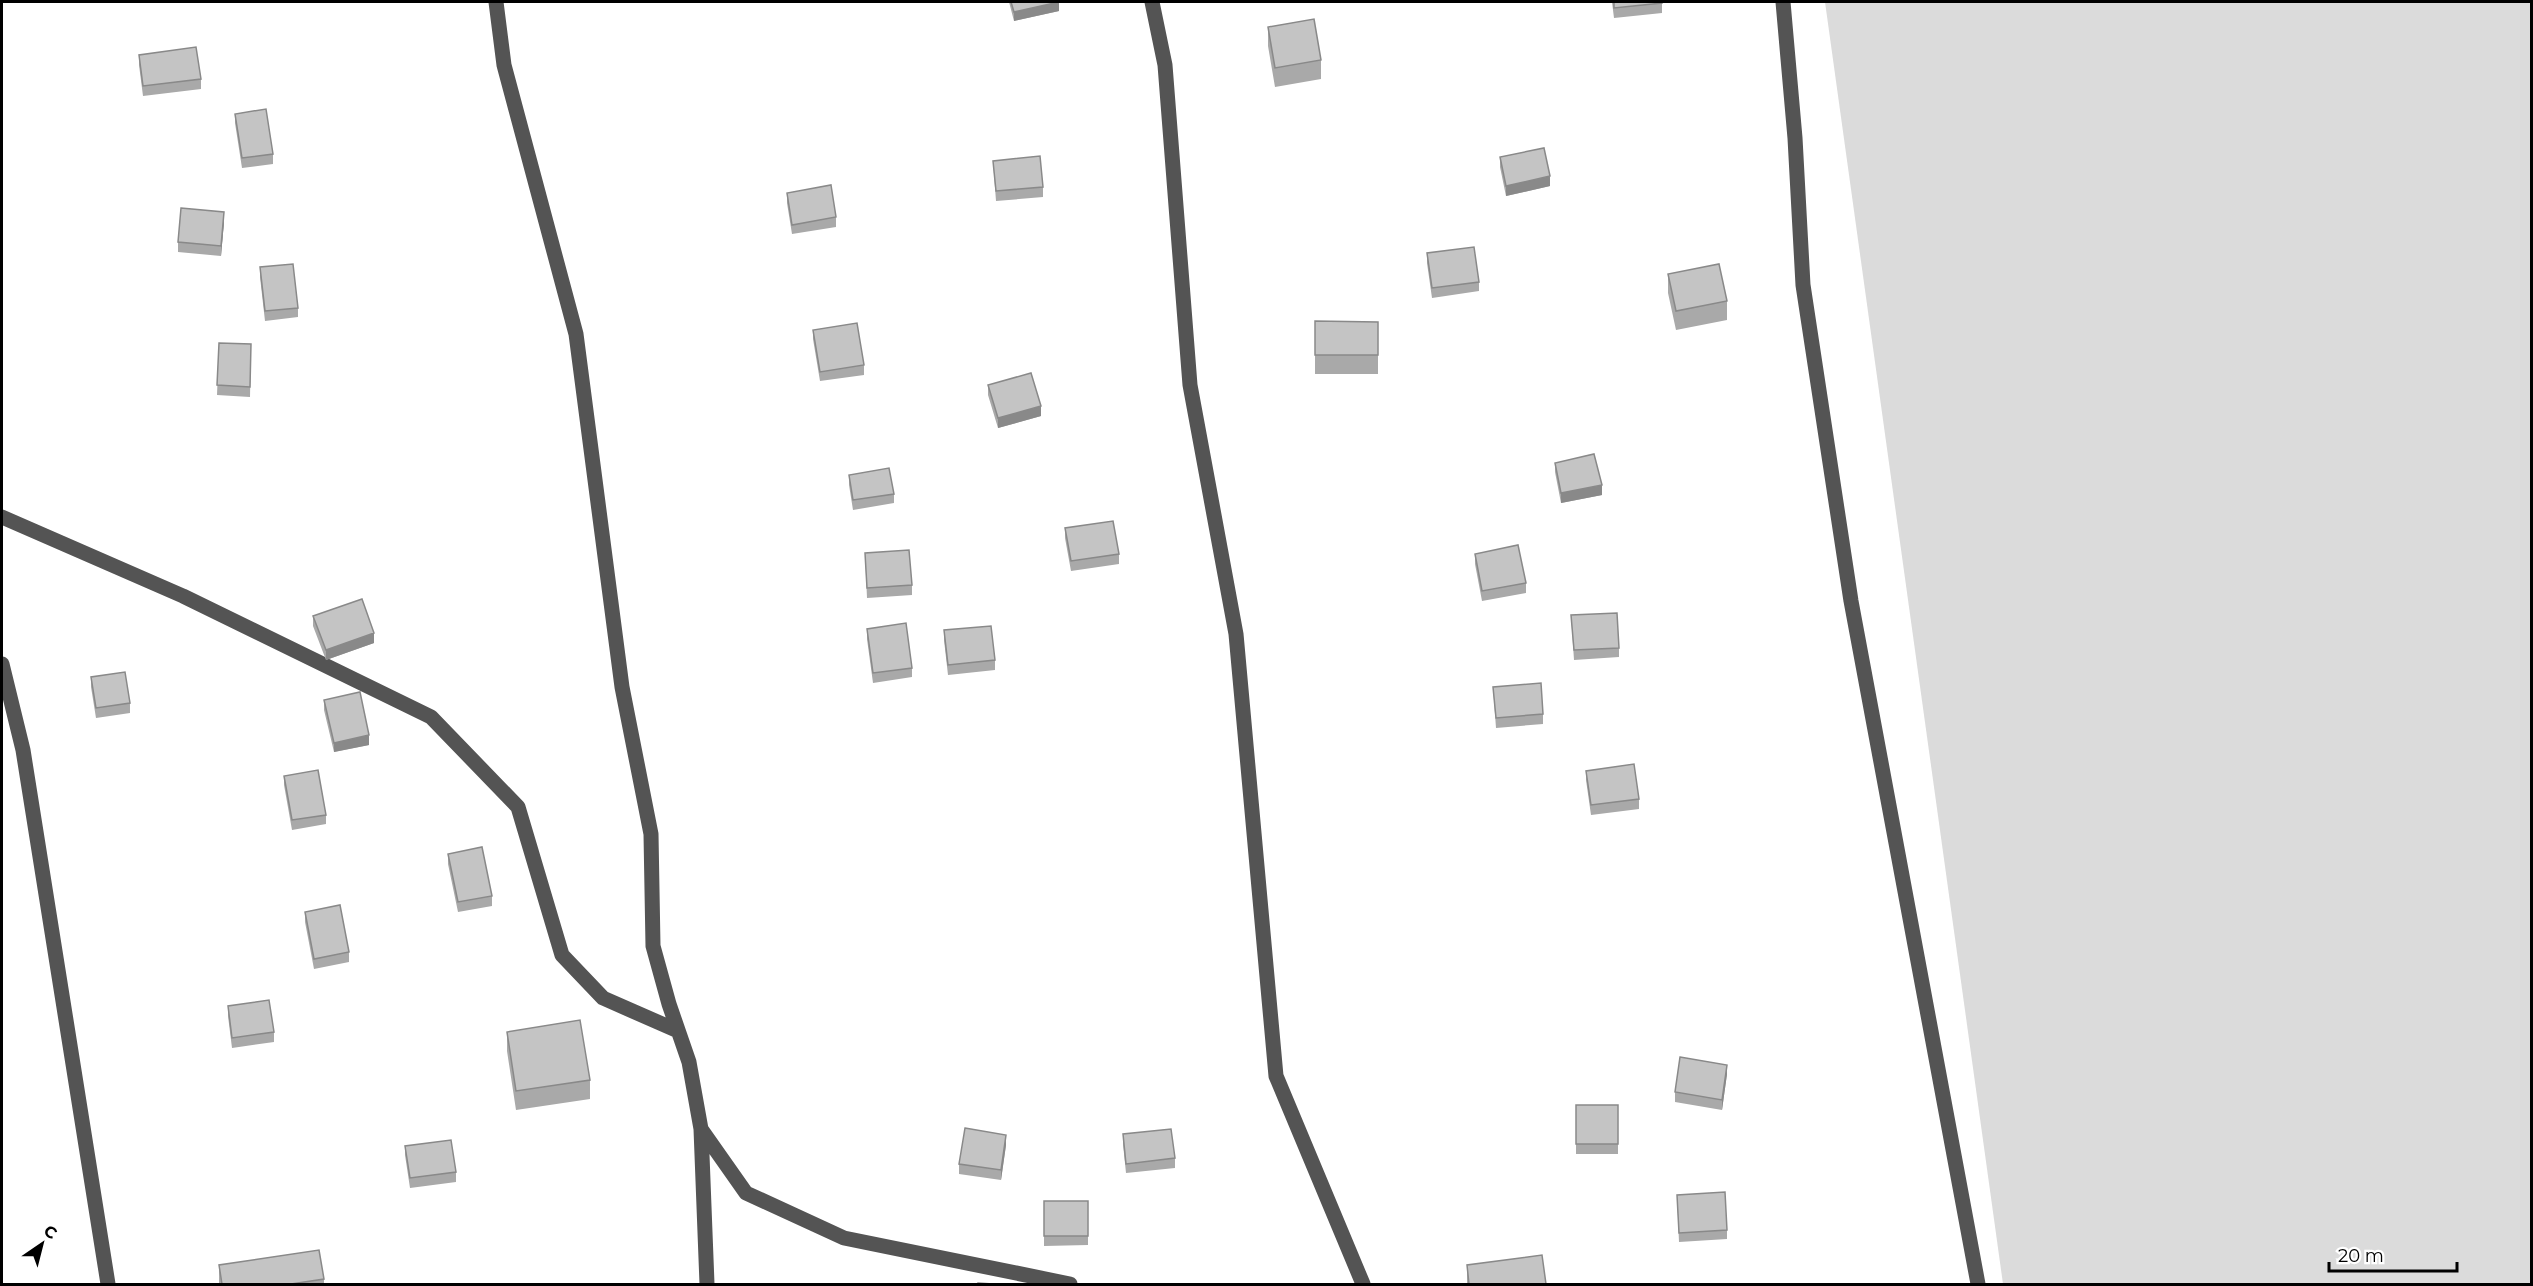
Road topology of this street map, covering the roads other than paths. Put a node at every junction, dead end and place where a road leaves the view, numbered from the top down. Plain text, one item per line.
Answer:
1 (496, 2) edge
2 (1152, 2) edge
3 (1783, 2) edge
4 (2, 517) edge
5 (2, 664) edge
6 (678, 1031) junction
7 (700, 1129) junction
8 (108, 1284) edge
9 (707, 1284) edge
10 (1070, 1284) edge
11 (1363, 1284) edge
12 (1978, 1284) edge

1 - 6 lane
2 - 11 lane
3 - 12 lane
4 - 6 lane
5 - 8 lane
6 - 7 lane
7 - 9 lane
7 - 10 lane

